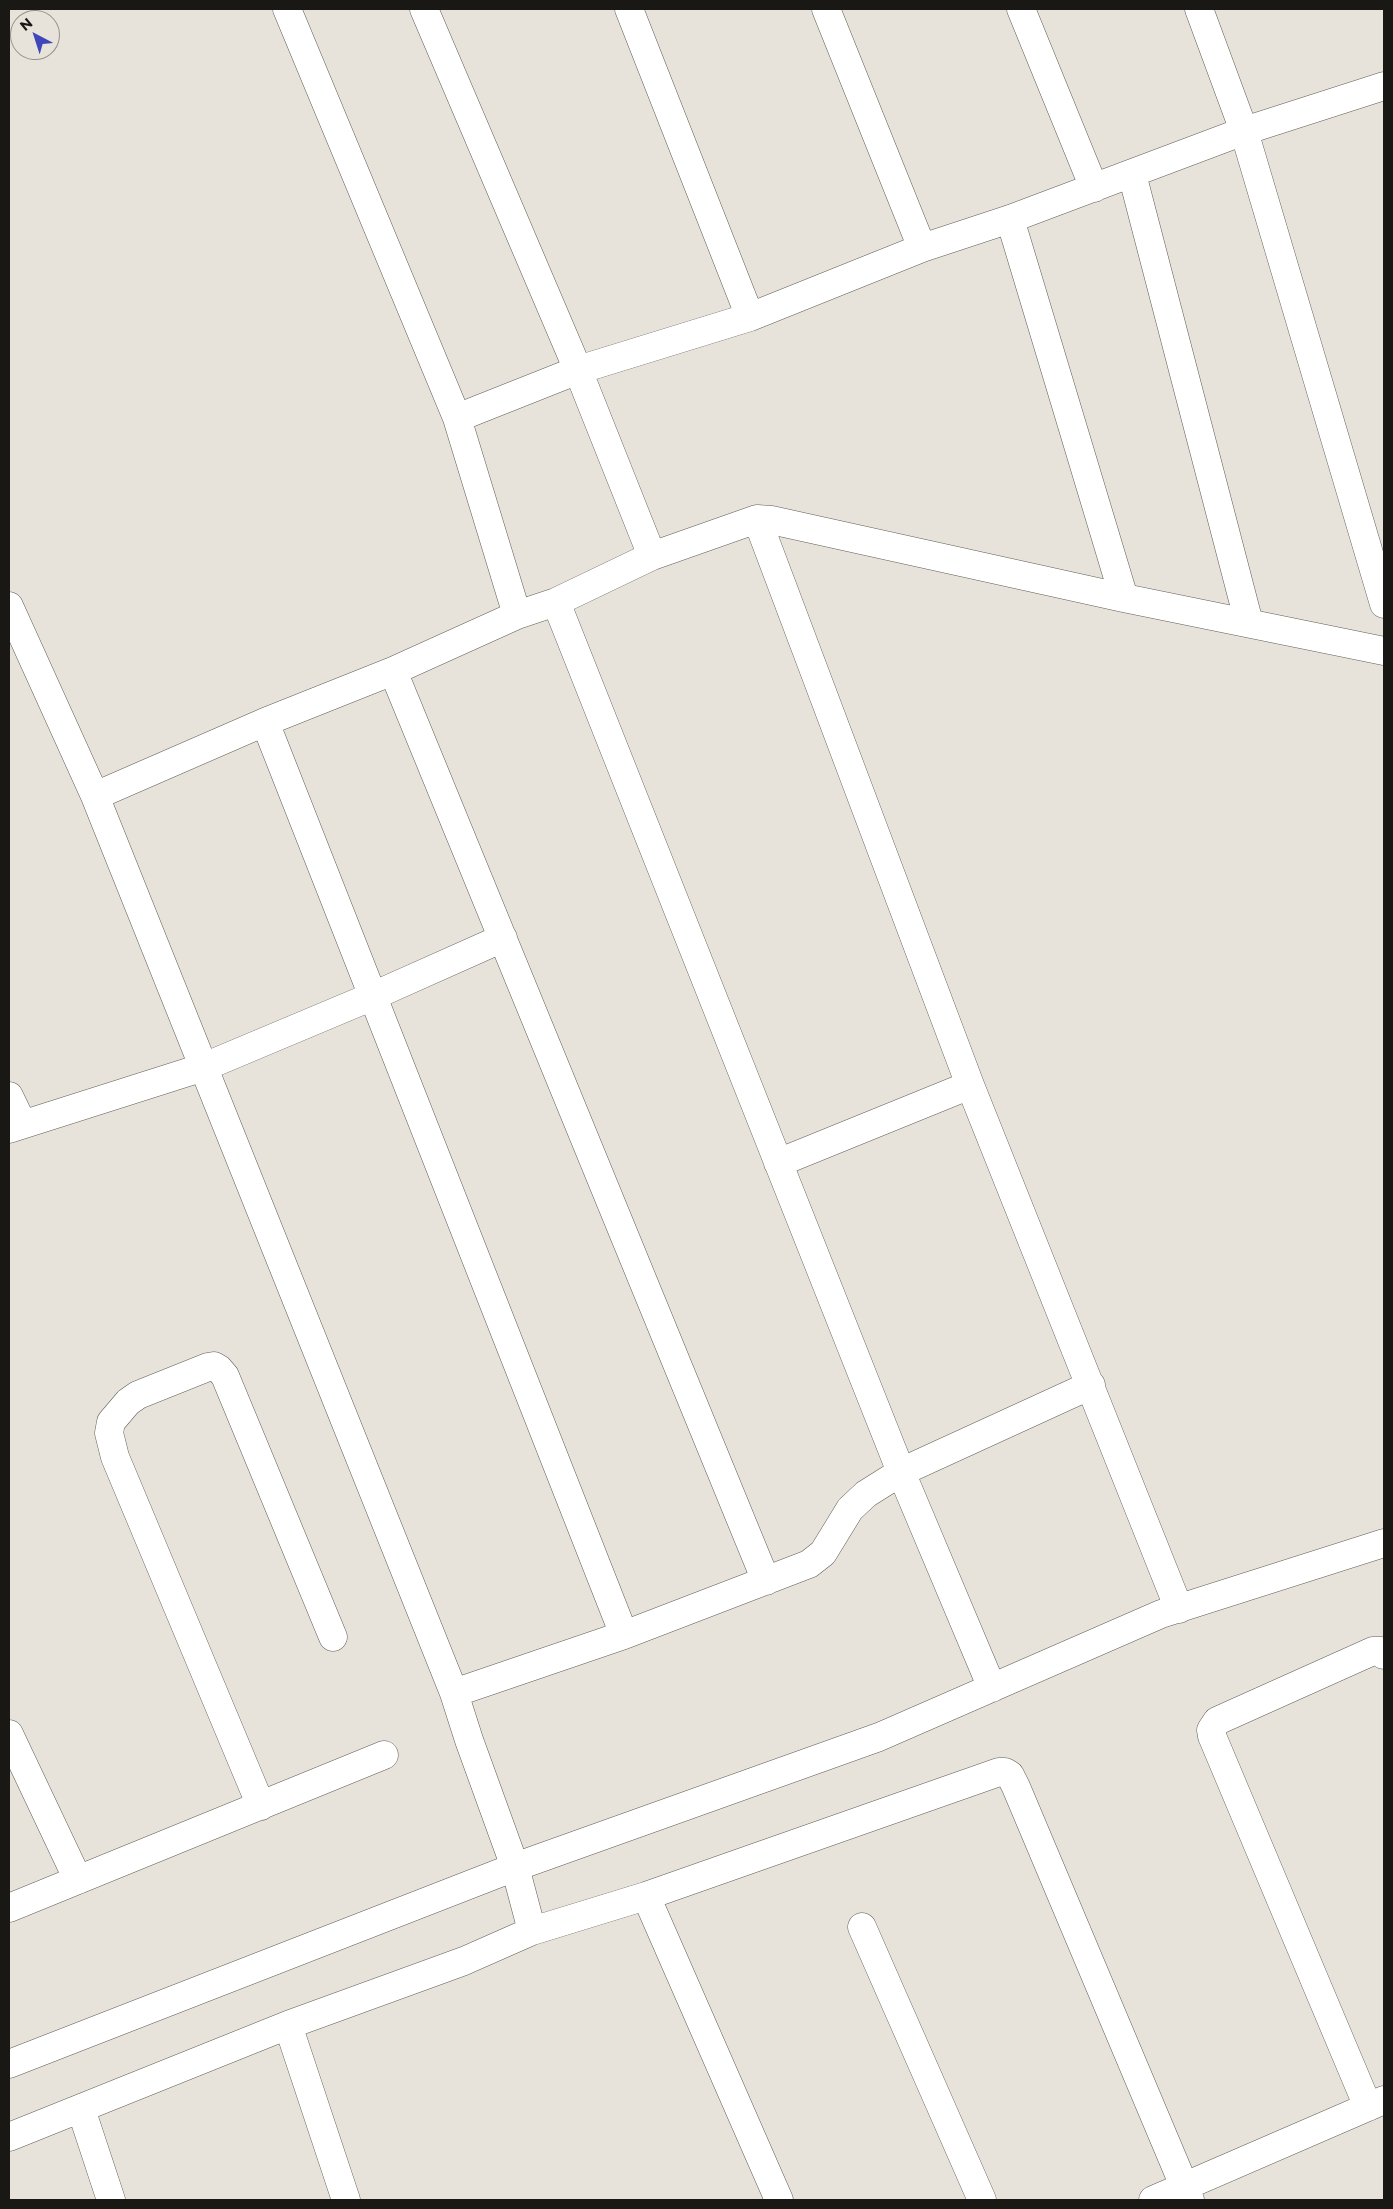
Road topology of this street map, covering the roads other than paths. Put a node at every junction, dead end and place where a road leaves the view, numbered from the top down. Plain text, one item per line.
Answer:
1 (287, 9) edge
2 (424, 9) edge
3 (629, 9) edge
4 (826, 9) edge
5 (1022, 9) edge
6 (1199, 9) edge
7 (1383, 90) edge
8 (1244, 131) junction
9 (1132, 174) junction
10 (1094, 188) junction
11 (1010, 219) junction
12 (922, 248) junction
13 (750, 317) junction
14 (578, 370) junction
15 (457, 418) junction
16 (757, 519) junction
17 (652, 556) junction
18 (1124, 598) junction
19 (556, 602) junction
20 (1384, 604) edge
21 (9, 606) edge
22 (517, 615) junction
23 (1249, 623) junction
24 (1384, 651) edge
25 (393, 671) junction
26 (265, 722) junction
27 (95, 796) junction
28 (503, 938) junction
29 (373, 996) junction
30 (204, 1067) junction
31 (970, 1084) junction
32 (9, 1096) edge
33 (15, 1126) edge
34 (778, 1163) junction
35 (1092, 1385) junction
36 (901, 1472) junction
37 (1384, 1543) edge
38 (766, 1581) junction
39 (1180, 1609) junction
40 (624, 1635) junction
41 (333, 1637) dead end
42 (1384, 1655) edge
43 (992, 1688) junction
44 (454, 1693) junction
45 (9, 1734) edge
46 (384, 1755) dead end
47 (261, 1806) junction
48 (516, 1867) junction
49 (78, 1880) junction
50 (646, 1896) junction
51 (9, 1908) edge
52 (862, 1927) dead end
53 (532, 1931) junction
54 (288, 2025) junction
55 (9, 2064) edge
56 (1376, 2103) edge
57 (81, 2110) junction
58 (9, 2137) edge
59 (1187, 2194) edge
60 (111, 2200) edge
61 (346, 2200) edge
62 (780, 2200) edge
63 (982, 2200) edge
64 (1153, 2200) edge

1 - 15 street
2 - 14 street
3 - 13 street
4 - 12 street
5 - 10 street
6 - 8 street
7 - 8 street
8 - 9 street
8 - 20 street
9 - 10 street
9 - 23 street
10 - 11 street
11 - 12 street
11 - 18 street
12 - 13 street
13 - 14 street
14 - 15 street
14 - 17 street
15 - 22 street
16 - 17 street
16 - 18 street
16 - 31 street
17 - 19 street
18 - 23 street
19 - 22 street
19 - 34 street
21 - 27 street
22 - 25 street
23 - 24 street
25 - 26 street
25 - 28 street
26 - 27 street
26 - 29 street
27 - 30 street
28 - 29 street
28 - 38 street
29 - 30 street
29 - 40 street
30 - 33 street
30 - 44 street
31 - 34 street
31 - 35 street
32 - 33 street
34 - 36 street
35 - 36 street
35 - 39 street
36 - 38 street
36 - 43 street
37 - 39 street
38 - 40 street
39 - 43 street
40 - 44 street
41 - 47 street
42 - 56 street
43 - 48 street
44 - 48 street
45 - 49 street
46 - 47 street
47 - 49 street
48 - 53 street
48 - 55 street
49 - 51 street
50 - 53 street
50 - 59 street
50 - 62 street
52 - 63 street
53 - 54 street
54 - 57 street
54 - 61 street
56 - 59 street
57 - 58 street
57 - 60 street
59 - 64 street

